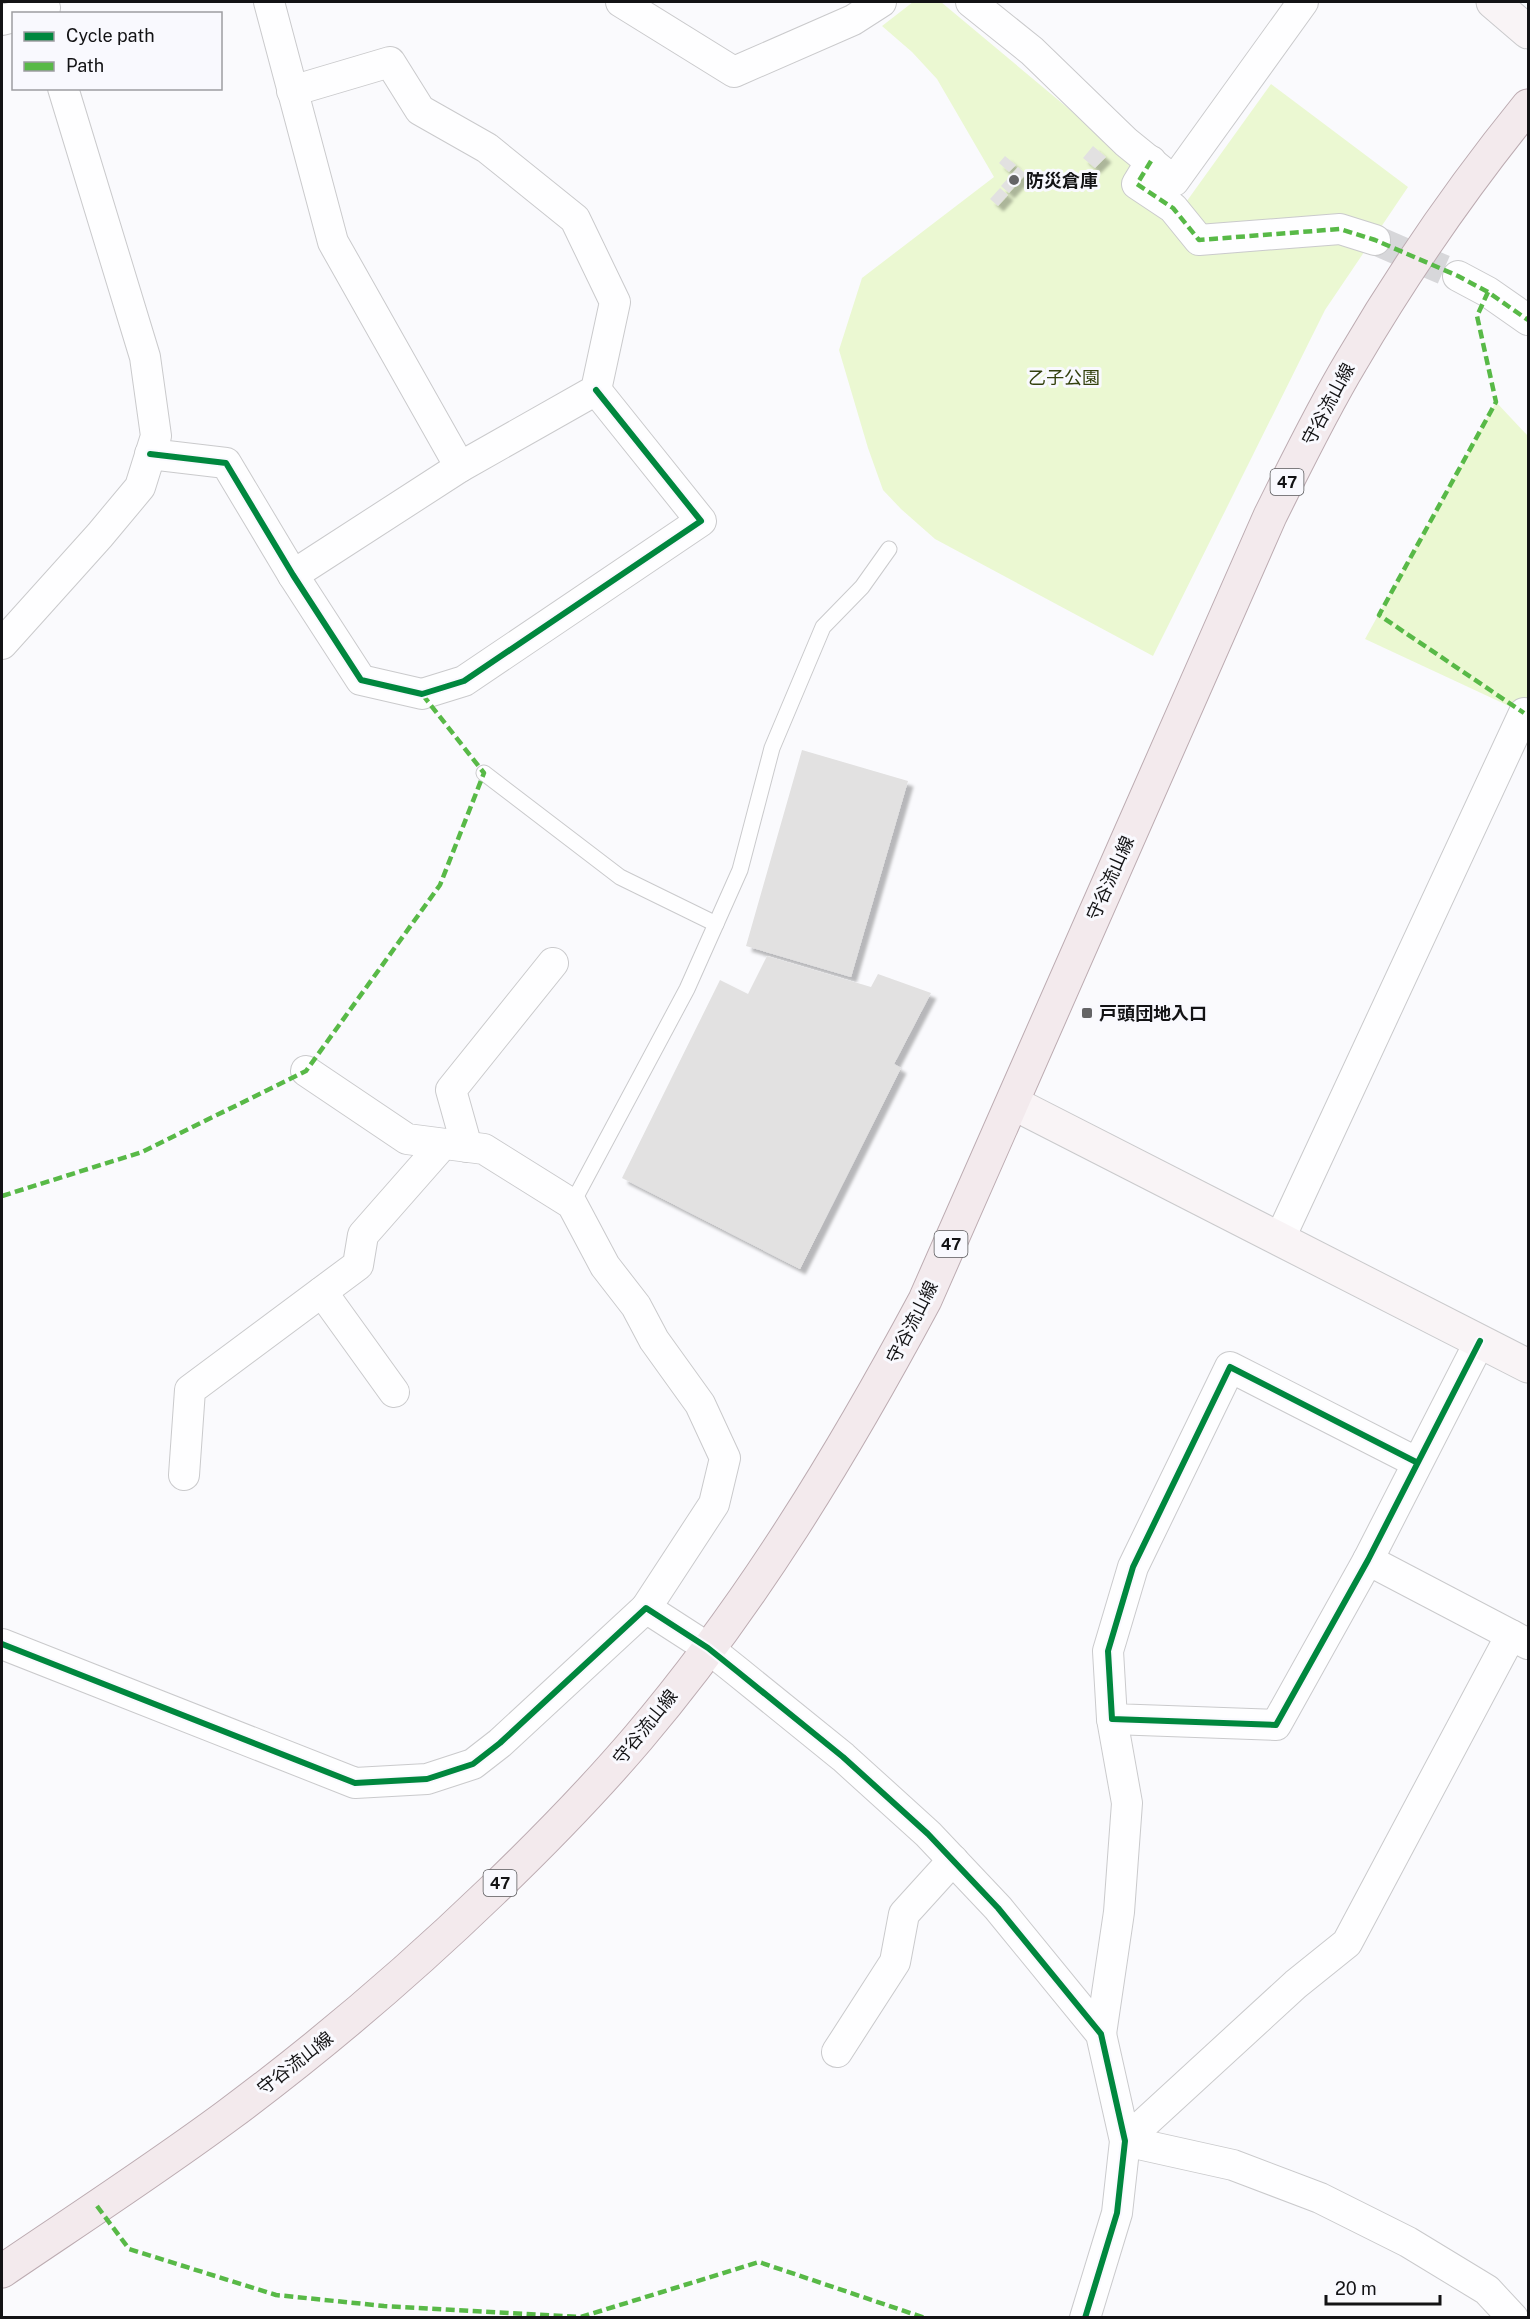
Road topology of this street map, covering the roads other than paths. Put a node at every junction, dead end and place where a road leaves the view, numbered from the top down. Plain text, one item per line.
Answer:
1 (269, 2) edge
2 (621, 2) edge
3 (881, 2) edge
4 (971, 2) edge
5 (1492, 2) edge
6 (1287, 7) edge
7 (1528, 32) edge
8 (64, 90) edge
9 (292, 91) junction
10 (1528, 106) edge
11 (1151, 161) junction
12 (1375, 240) tunnel mouth
13 (1458, 276) tunnel mouth
14 (1528, 320) edge
15 (596, 390) junction
16 (150, 454) junction
17 (460, 467) junction
18 (889, 549) dead end
19 (293, 575) junction
20 (2, 644) edge
21 (1528, 715) edge
22 (484, 773) dead end
23 (716, 924) junction
24 (553, 963) dead end
25 (306, 1071) dead end
26 (1013, 1103) junction
27 (455, 1145) junction
28 (572, 1204) junction
29 (1280, 1238) junction
30 (322, 1292) junction
31 (1480, 1341) junction
32 (1528, 1366) edge
33 (394, 1392) dead end
34 (1416, 1462) junction
35 (184, 1475) dead end
36 (1368, 1560) junction
37 (646, 1608) junction
38 (1520, 1640) edge
39 (2, 1644) edge
40 (708, 1648) junction
41 (1112, 1719) junction
42 (953, 1860) junction
43 (1101, 2034) junction
44 (837, 2052) dead end
45 (1125, 2141) junction
46 (2, 2271) edge
47 (1085, 2318) edge
48 (1513, 2318) edge

1 - 9 street
2 - 3 street
4 - 11 street
5 - 7 street
6 - 11 street
8 - 16 street
9 - 15 street
9 - 17 street
10 - 26 main road, 守谷流山線 / 47
11 - 12 street
13 - 14 street
15 - 17 street
15 - 19 street
16 - 19 street
16 - 20 street
17 - 19 street
18 - 23 lane
21 - 29 street
22 - 23 lane
23 - 28 lane
24 - 27 street
25 - 27 street
26 - 29 street
26 - 40 main road, 守谷流山線 / 47
27 - 28 street
27 - 30 street
28 - 37 street
29 - 31 street
30 - 33 street
30 - 35 street
31 - 32 street
31 - 34 street
34 - 36 street
34 - 41 street
36 - 38 street
36 - 41 street
37 - 39 street
37 - 40 street
38 - 45 street
40 - 42 street
40 - 46 main road, 守谷流山線 / 47
41 - 43 street
42 - 43 street
42 - 44 street
43 - 45 street
45 - 47 street
45 - 48 street

